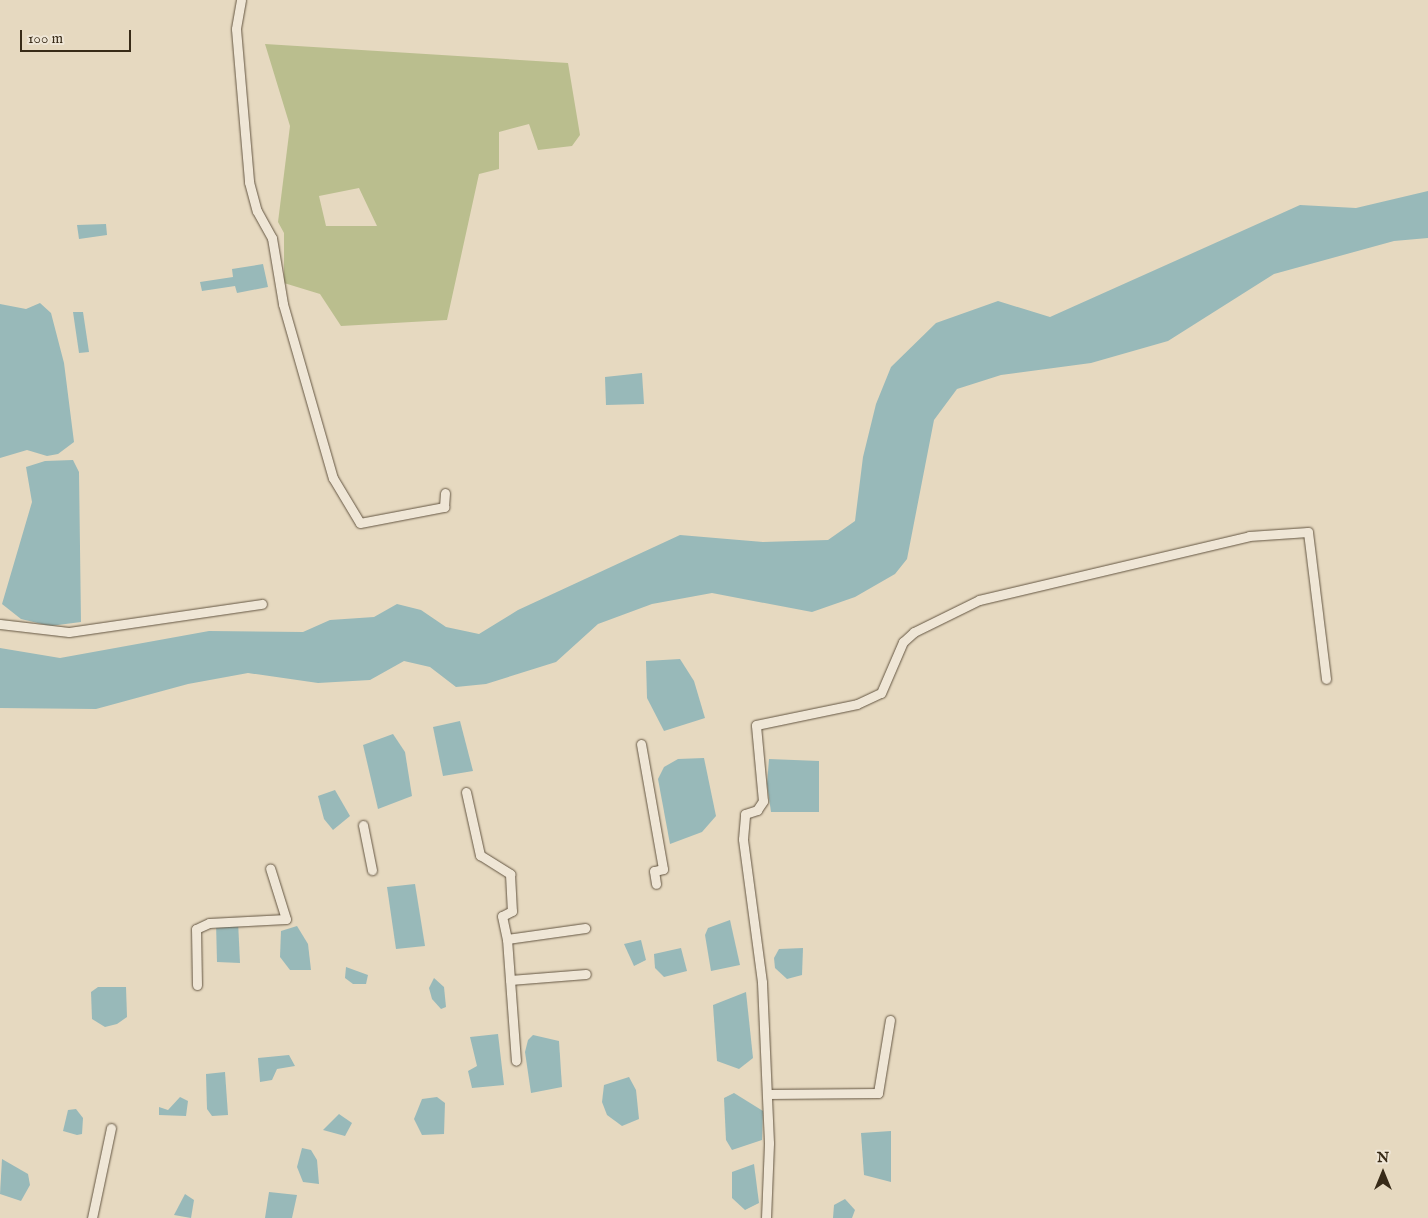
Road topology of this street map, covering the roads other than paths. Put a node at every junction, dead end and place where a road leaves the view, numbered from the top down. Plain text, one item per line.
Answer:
1 (240, 0) edge
2 (445, 493) dead end
3 (262, 604) dead end
4 (0, 624) edge
5 (1326, 679) dead end
6 (641, 744) dead end
7 (466, 792) dead end
8 (363, 825) dead end
9 (270, 868) dead end
10 (372, 870) dead end
11 (656, 884) dead end
12 (586, 928) dead end
13 (507, 940) junction
14 (586, 974) dead end
15 (510, 980) junction
16 (197, 985) dead end
17 (890, 1020) dead end
18 (516, 1061) dead end
19 (767, 1094) junction
20 (111, 1128) dead end
21 (92, 1218) edge
22 (766, 1218) edge

1 - 2 street
3 - 4 street
5 - 19 street
6 - 11 street
7 - 13 street
8 - 10 street
9 - 16 street
12 - 13 street
13 - 15 street
14 - 15 street
15 - 18 street
17 - 19 street
19 - 22 street
20 - 21 street

